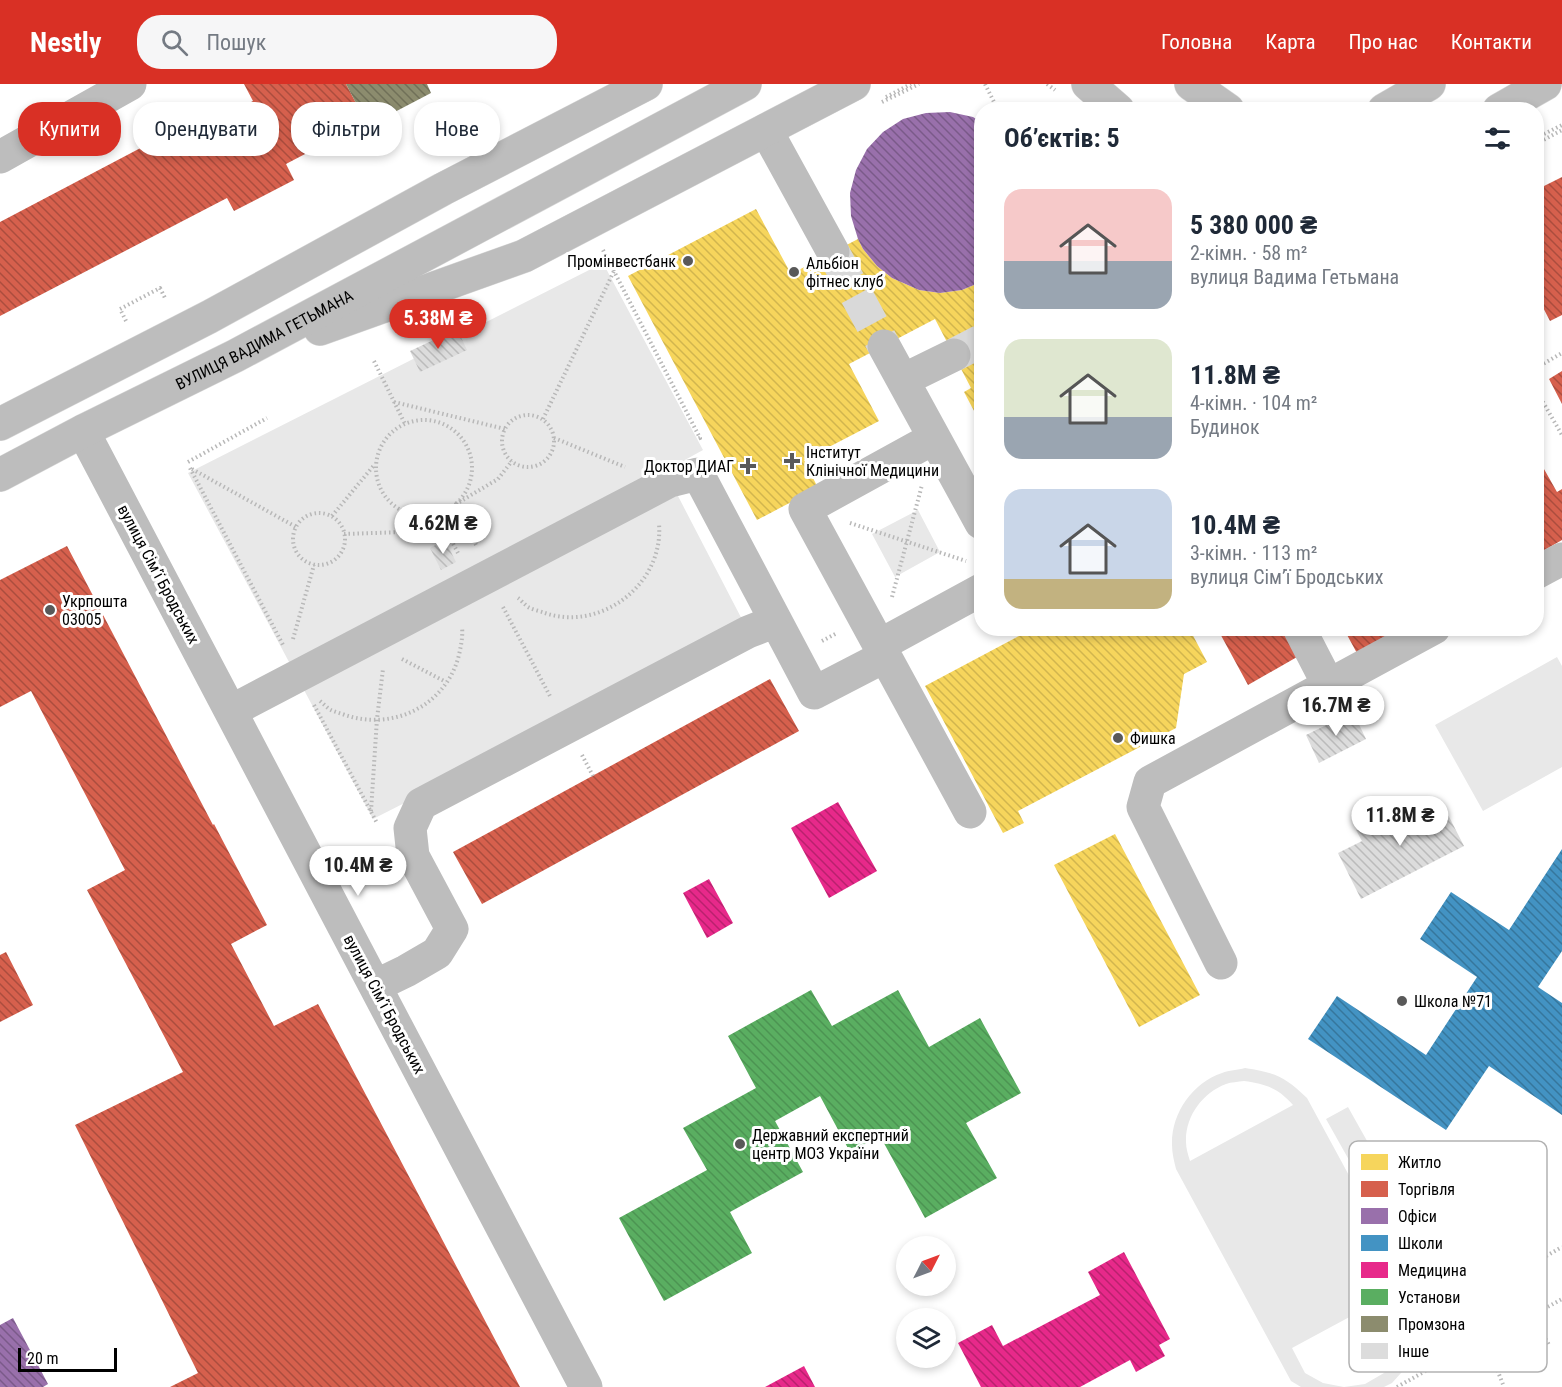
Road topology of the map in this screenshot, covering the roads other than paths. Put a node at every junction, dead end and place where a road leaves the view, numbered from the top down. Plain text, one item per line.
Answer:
1 (130, 84) edge
2 (646, 84) edge
3 (854, 84) edge
4 (1088, 84) edge
5 (1191, 84) edge
6 (1429, 84) edge
7 (1545, 84) edge
8 (731, 91) edge
9 (1109, 102) edge
10 (1217, 102) edge
11 (1398, 102) edge
12 (1513, 102) edge
13 (766, 130) junction
14 (0, 157) edge
15 (833, 252) tunnel mouth
16 (884, 346) tunnel mouth
17 (954, 355) tunnel mouth
18 (235, 356) junction
19 (903, 380) junction
20 (0, 424) edge
21 (84, 430) junction
22 (934, 438) junction
23 (0, 475) edge
24 (974, 511) edge
25 (974, 578) edge
26 (776, 621) junction
27 (1303, 636) edge
28 (1420, 636) edge
29 (875, 654) junction
30 (1329, 686) junction
31 (231, 711) junction
32 (970, 812) dead end
33 (1221, 963) dead end
34 (375, 986) junction
35 (586, 1387) edge

1 - 14 main road
2 - 20 main road
3 - 13 main road
4 - 9 main road
5 - 10 main road
6 - 11 main road
7 - 12 main road
8 - 18 main road, ВУЛИЦЯ ВАДИМА ГЕТЬМАНА
13 - 15 main road
13 - 18 main road
16 - 19 main road
17 - 19 main road
18 - 21 main road, ВУЛИЦЯ ВАДИМА ГЕТЬМАНА
19 - 22 main road
21 - 23 main road, ВУЛИЦЯ ВАДИМА ГЕТЬМАНА
21 - 31 main road, вулиця Сімʼї Бродських
22 - 24 main road
22 - 29 main road
25 - 29 main road
26 - 29 main road
26 - 31 main road
26 - 34 main road
27 - 30 main road
28 - 30 main road
29 - 32 main road
30 - 33 main road
31 - 34 main road, вулиця Сімʼї Бродських
34 - 35 main road, вулиця Сімʼї Бродських

